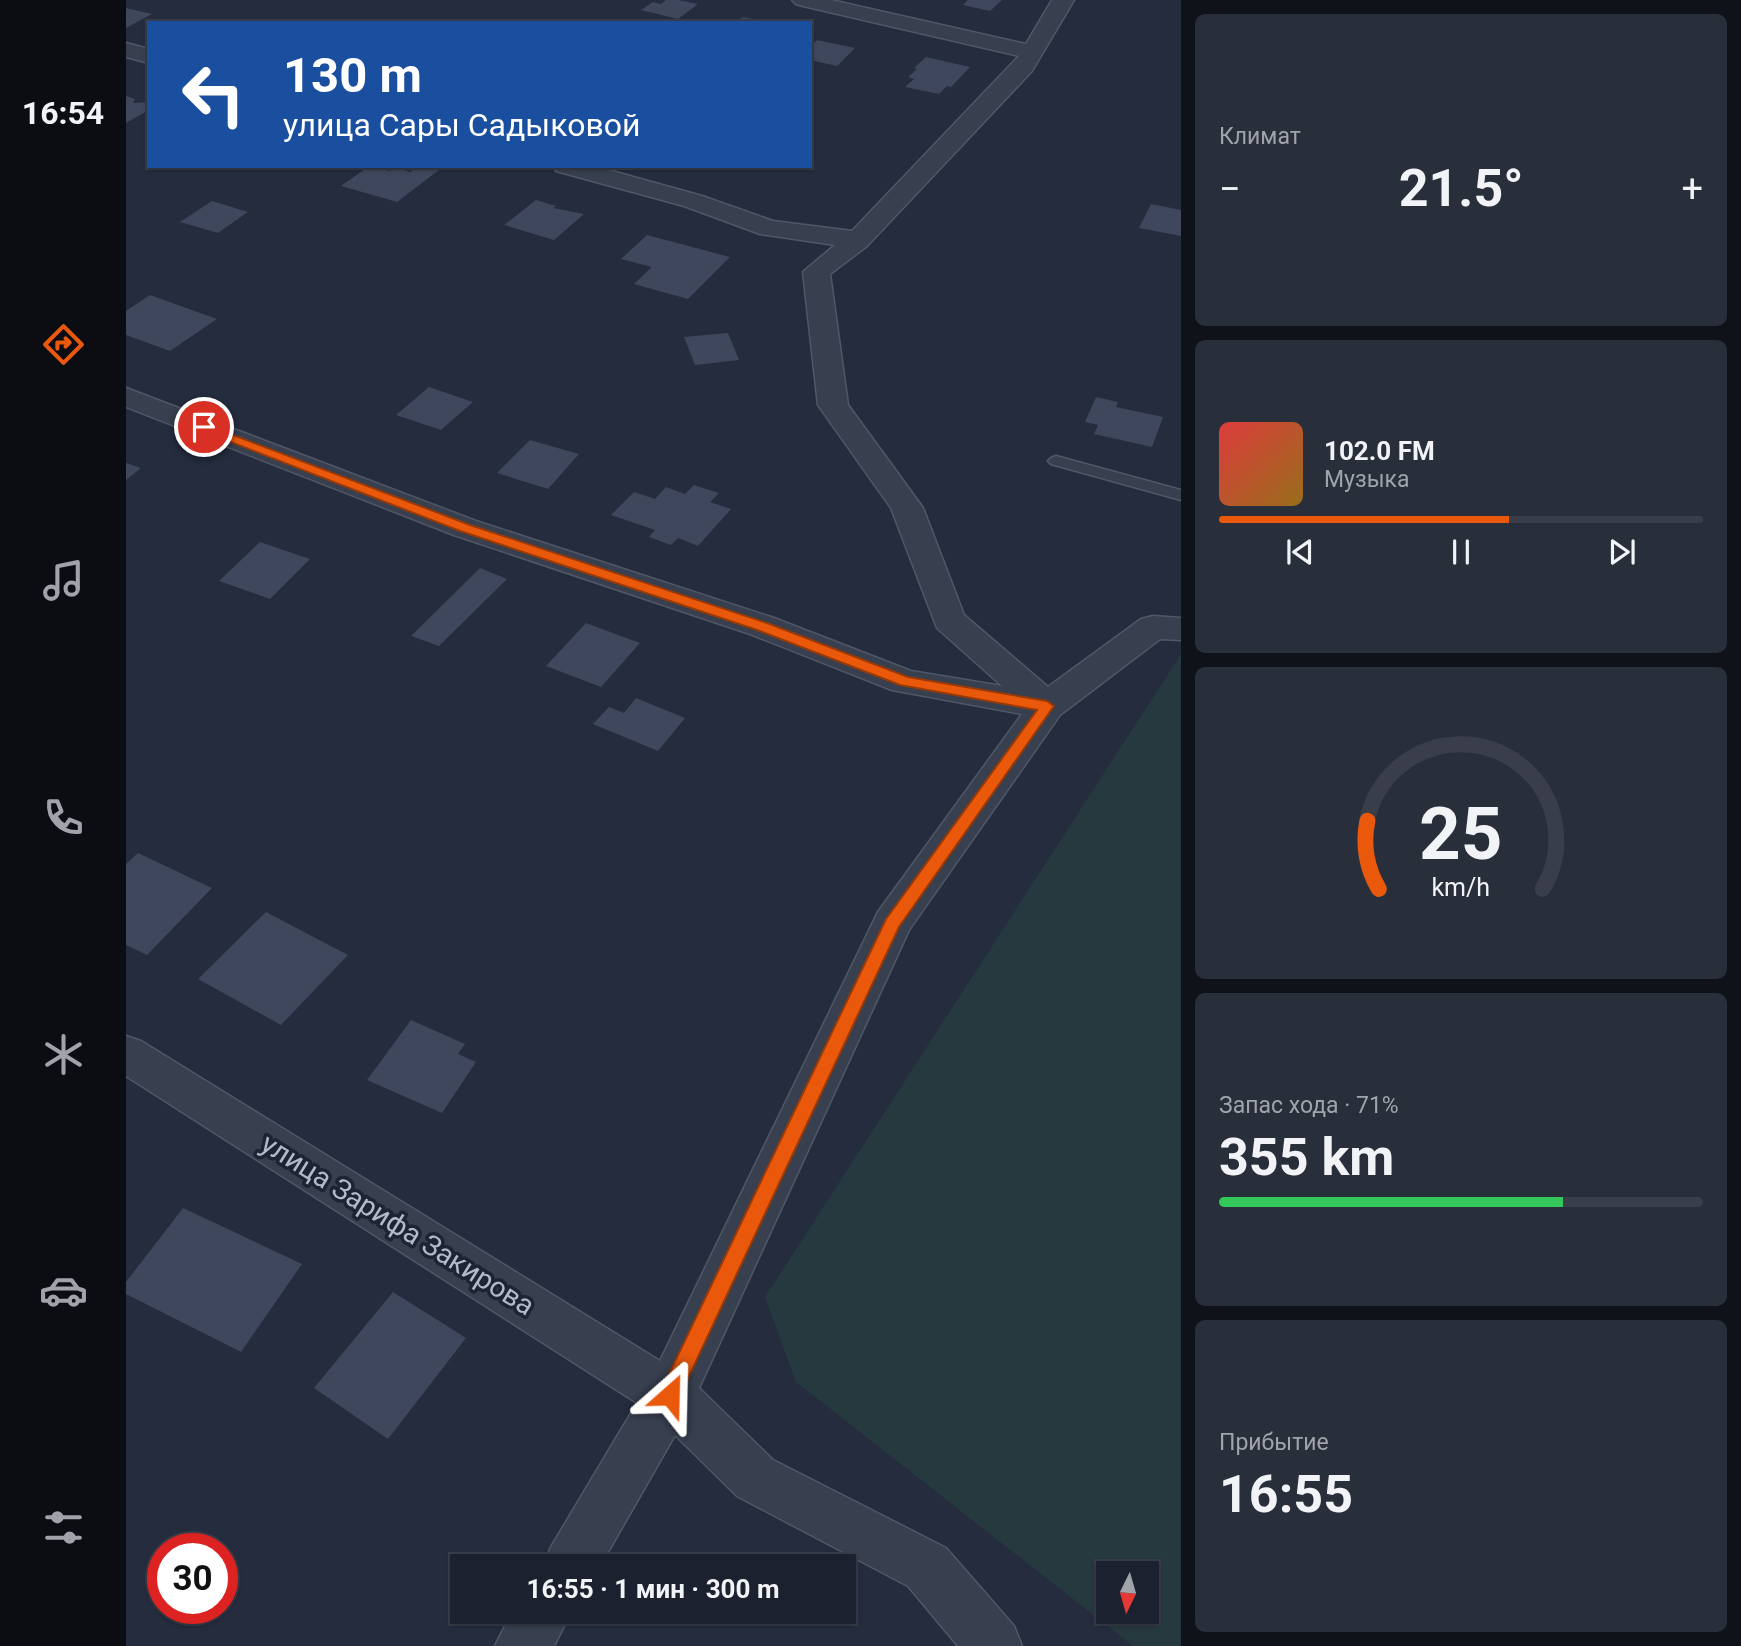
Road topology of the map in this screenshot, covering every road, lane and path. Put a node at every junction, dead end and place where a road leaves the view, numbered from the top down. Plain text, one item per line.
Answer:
1 (803, 0) edge
2 (1063, 0) edge
3 (126, 50) edge
4 (1032, 52) junction
5 (147, 55) edge
6 (572, 168) edge
7 (858, 240) junction
8 (126, 397) edge
9 (1056, 461) dead end
10 (1181, 495) edge
11 (1181, 629) edge
12 (1047, 706) junction
13 (126, 1054) edge
14 (670, 1395) junction
15 (577, 1554) edge
16 (536, 1624) edge
17 (523, 1646) edge
18 (994, 1646) edge

1 - 4 street
2 - 4 street
3 - 5 street
4 - 7 street
6 - 7 street
7 - 12 street
8 - 12 street
9 - 10 lane
11 - 12 street
12 - 14 street
13 - 14 street, улица Зарифа Закирова
14 - 15 street
14 - 18 street, улица Зарифа Закирова
16 - 17 street

